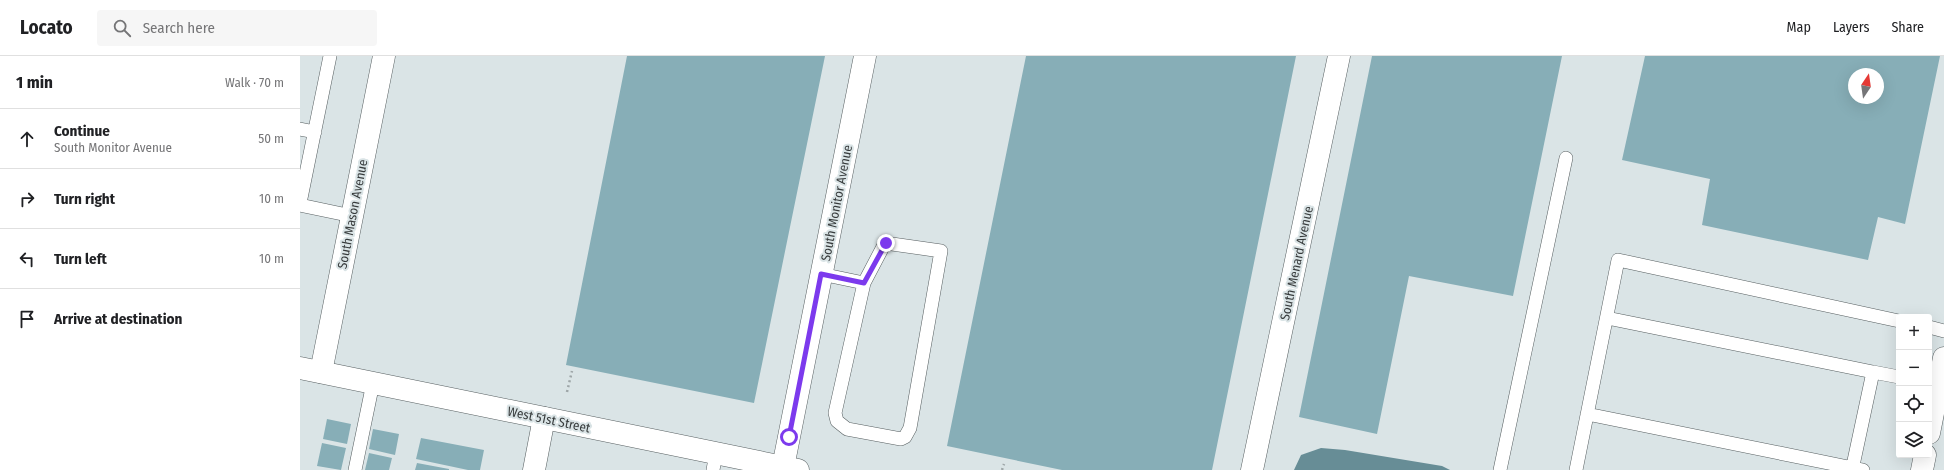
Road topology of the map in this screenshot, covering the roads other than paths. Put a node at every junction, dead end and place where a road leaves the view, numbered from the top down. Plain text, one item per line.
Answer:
1 (330, 56) edge
2 (384, 56) edge
3 (865, 56) edge
4 (1339, 56) edge
5 (300, 129) edge
6 (315, 132) junction
7 (1566, 158) dead end
8 (300, 204) edge
9 (352, 216) junction
10 (821, 274) junction
11 (864, 283) junction
12 (1606, 318) junction
13 (1896, 320) edge
14 (1932, 328) edge
15 (1944, 330) edge
16 (1944, 358) edge
17 (310, 370) edge
18 (1873, 372) junction
19 (1896, 376) edge
20 (373, 383) junction
21 (1934, 384) edge
22 (1587, 414) junction
23 (544, 418) junction
24 (1930, 422) edge
25 (1924, 458) edge
26 (715, 462) edge
27 (790, 468) edge
28 (1856, 469) edge
29 (355, 470) edge
30 (534, 470) edge
31 (1252, 470) edge
32 (1500, 470) edge
33 (1576, 470) edge
34 (1922, 470) edge

1 - 6 lane
2 - 9 street, South Mason Avenue
3 - 10 street, South Monitor Avenue
4 - 31 street, South Menard Avenue
5 - 6 lane
6 - 8 lane
7 - 32 lane
8 - 9 lane
9 - 17 street, South Mason Avenue
10 - 11 lane
10 - 27 street, South Monitor Avenue
11 - 11 lane
12 - 13 lane
12 - 18 lane
12 - 22 lane
14 - 15 lane
16 - 21 street
17 - 20 street, West 51st Street
18 - 19 lane
18 - 28 lane
20 - 23 street, West 51st Street
20 - 29 lane
21 - 24 street
22 - 28 lane
22 - 33 lane
23 - 26 street, West 51st Street
23 - 30 street
25 - 34 street
26 - 27 street, West 51st Street

